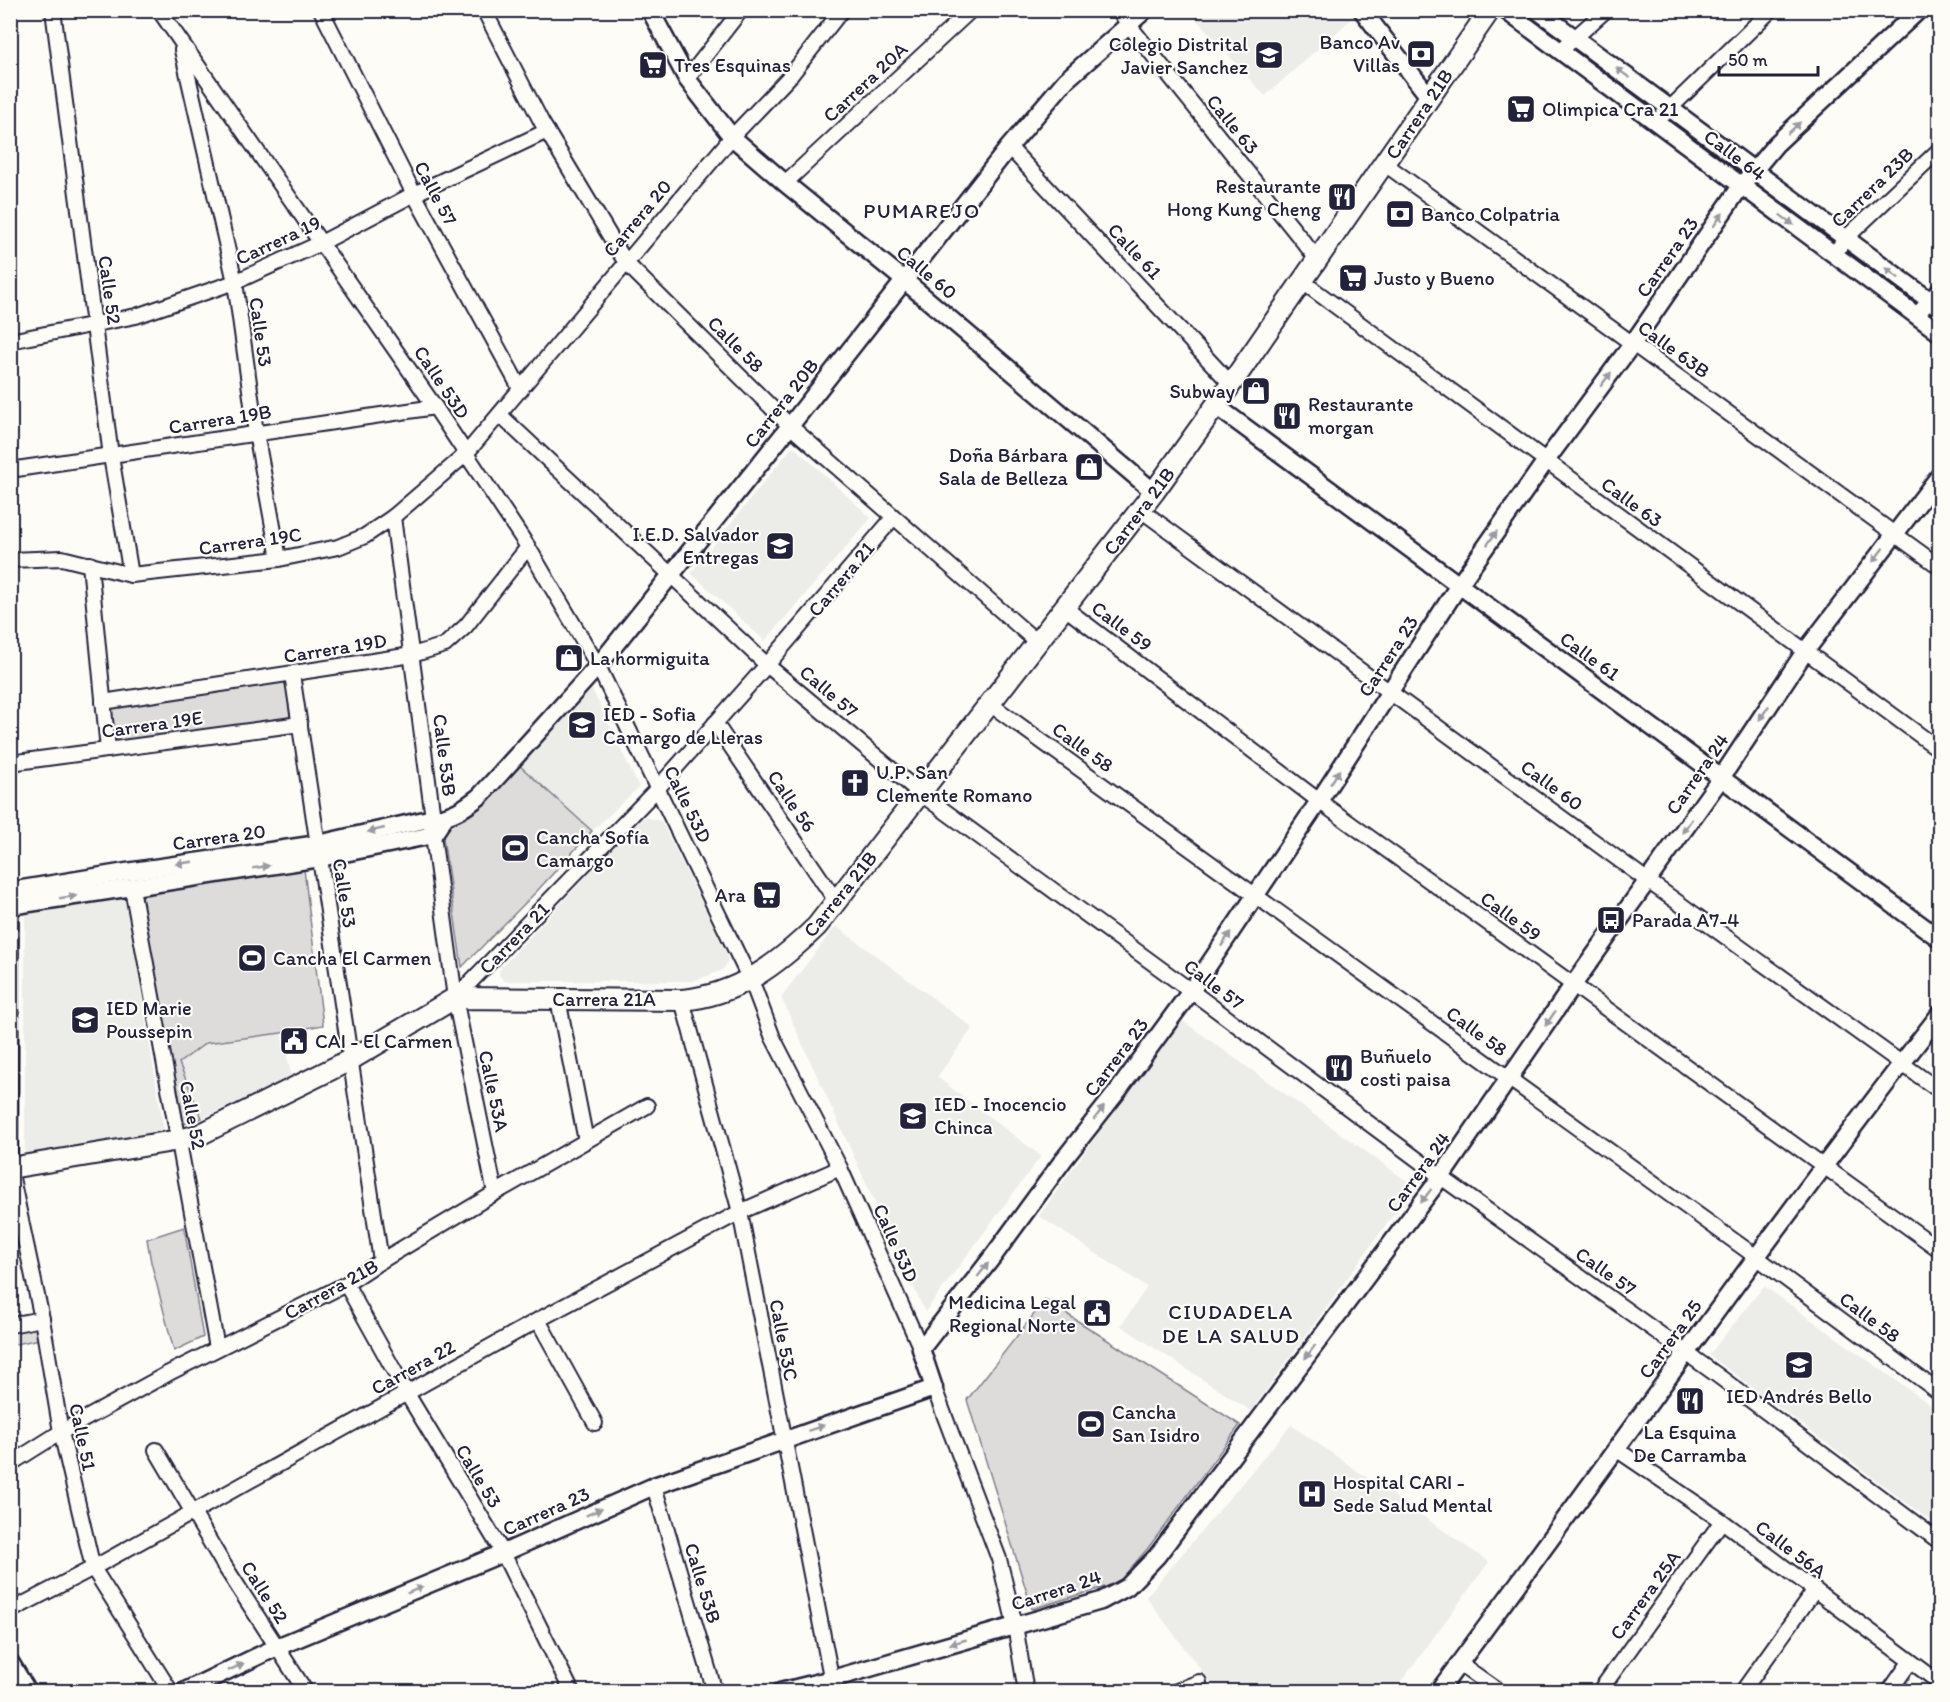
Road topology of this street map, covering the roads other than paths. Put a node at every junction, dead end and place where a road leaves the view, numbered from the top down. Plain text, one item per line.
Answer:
1 (53, 10) edge
2 (159, 10) edge
3 (321, 10) edge
4 (484, 10) edge
5 (650, 10) edge
6 (741, 10) edge
7 (842, 10) edge
8 (971, 10) edge
9 (1145, 10) edge
10 (1362, 10) edge
11 (1490, 10) edge
12 (1505, 10) edge
13 (1537, 10) edge
14 (1606, 10) edge
15 (1772, 10) edge
16 (1919, 10) edge
17 (1123, 17) edge
18 (1576, 39) junction
19 (181, 42) junction
20 (1560, 51) junction
21 (687, 79) junction
22 (1430, 98) junction
23 (1669, 108) junction
24 (1656, 122) junction
25 (547, 131) junction
26 (732, 136) junction
27 (1009, 147) junction
28 (1940, 149) edge
29 (1385, 164) junction
30 (1754, 171) junction
31 (785, 183) junction
32 (1742, 186) junction
33 (414, 194) junction
34 (1846, 238) junction
35 (321, 243) junction
36 (1834, 254) junction
37 (1318, 260) junction
38 (626, 263) junction
39 (904, 280) junction
40 (235, 282) junction
41 (1302, 282) junction
42 (1936, 299) edge
43 (1916, 315) junction
44 (94, 322) junction
45 (1940, 333) edge
46 (10, 341) edge
47 (1633, 343) junction
48 (1232, 384) junction
49 (521, 390) junction
50 (1216, 406) junction
51 (435, 407) junction
52 (500, 415) junction
53 (790, 426) junction
54 (256, 433) junction
55 (465, 455) junction
56 (111, 456) junction
57 (1545, 462) junction
58 (10, 470) edge
59 (1940, 475) edge
60 (1154, 492) junction
61 (1141, 510) junction
62 (393, 517) junction
63 (893, 518) junction
64 (1894, 534) junction
65 (528, 547) junction
66 (279, 559) junction
67 (10, 560) edge
68 (90, 564) junction
69 (1940, 567) edge
70 (131, 574) junction
71 (670, 575) junction
72 (1459, 585) junction
73 (1065, 608) junction
74 (1038, 643) junction
75 (1804, 653) junction
76 (412, 655) junction
77 (767, 665) junction
78 (598, 666) junction
79 (292, 674) junction
80 (1390, 693) junction
81 (103, 702) junction
82 (990, 704) junction
83 (715, 723) junction
84 (300, 724) junction
85 (108, 750) junction
86 (1940, 750) edge
87 (10, 763) edge
88 (1721, 778) junction
89 (657, 789) junction
90 (920, 794) junction
91 (1319, 801) junction
92 (437, 823) junction
93 (319, 851) junction
94 (1648, 881) junction
95 (132, 888) junction
96 (1255, 895) junction
97 (11, 897) edge
98 (836, 901) junction
99 (1940, 939) edge
100 (750, 980) junction
101 (1574, 985) junction
102 (1191, 991) junction
103 (455, 998) junction
104 (558, 999) junction
105 (682, 1000) junction
106 (1940, 1014) edge
107 (350, 1060) junction
108 (1902, 1062) junction
109 (1510, 1079) junction
110 (1940, 1091) edge
111 (647, 1106) dead end
112 (179, 1140) junction
113 (586, 1141) junction
114 (1824, 1166) junction
115 (10, 1167) edge
116 (840, 1168) junction
117 (1441, 1177) junction
118 (495, 1193) junction
119 (740, 1212) junction
120 (1940, 1250) edge
121 (1755, 1256) junction
122 (381, 1261) junction
123 (346, 1284) junction
124 (42, 1319) junction
125 (538, 1320) junction
126 (10, 1325) edge
127 (217, 1348) junction
128 (921, 1349) junction
129 (1686, 1352) junction
130 (934, 1388) junction
131 (406, 1392) junction
132 (1940, 1393) edge
133 (596, 1423) dead end
134 (61, 1432) junction
135 (783, 1439) junction
136 (1616, 1449) junction
137 (156, 1450) dead end
138 (10, 1464) edge
139 (654, 1486) junction
140 (192, 1512) junction
141 (1722, 1521) junction
142 (1940, 1542) edge
143 (503, 1553) junction
144 (93, 1568) junction
145 (1814, 1591) junction
146 (10, 1611) edge
147 (1014, 1625) junction
148 (278, 1647) junction
149 (10, 1662) edge
150 (1910, 1662) junction
151 (1459, 1663) junction
152 (1199, 1682) dead end
153 (1940, 1683) edge
154 (833, 1685) edge
155 (1180, 1690) edge
156 (28, 1692) edge
157 (171, 1692) edge
158 (183, 1692) edge
159 (306, 1692) edge
160 (572, 1692) edge
161 (715, 1692) edge
162 (780, 1692) edge
163 (1026, 1692) edge
164 (1437, 1692) edge
165 (1500, 1692) edge
166 (1599, 1692) edge
167 (1742, 1692) edge
168 (1889, 1692) edge

1 - 44 street, Calle 52
2 - 19 street, Calle 53D
3 - 33 street, Calle 57
4 - 25 street, Calle 58
5 - 21 street, Calle 60
6 - 21 street
7 - 26 street, Carrera 20
8 - 31 street, Carrera 20A
9 - 17 street, Carrera 20B
10 - 22 street
11 - 22 main road, Carrera 21B
12 - 20 street, Calle 64
13 - 18 street, Calle 64
14 - 18 street
15 - 23 street
30 -> 16 street, Carrera 23
17 - 27 street, Carrera 20B
17 - 37 street, Calle 63
18 - 20 street
23 -> 18 street, Calle 64
19 - 35 street, Calle 53D
19 - 40 street, Calle 53
20 - 24 street, Calle 64
21 - 26 street, Calle 60
22 - 29 main road, Carrera 21B
23 - 24 street
23 - 30 street, Calle 64
24 - 32 street, Calle 64
25 - 33 street, Carrera 19
25 - 38 street, Calle 58
26 - 31 street, Calle 60
26 - 38 street, Carrera 20
27 - 39 street, Carrera 20B
27 - 48 street, Calle 61
28 - 34 street, Carrera 23B
29 - 37 main road, Carrera 21B
29 - 47 street, Calle 63B
30 - 32 street, Carrera 23
30 - 34 street, Calle 64
31 - 39 street, Calle 60
32 -> 36 street, Calle 64
47 -> 32 street, Carrera 23
33 - 35 street, Carrera 19
33 - 49 street, Calle 57
34 - 36 street, Carrera 23B
42 -> 34 street, Calle 64
35 - 40 street, Carrera 19
35 - 51 street, Calle 53D
36 - 43 street, Calle 64
37 - 41 main road, Carrera 21B
38 - 49 street, Carrera 20
38 - 53 street, Calle 58
39 - 53 street, Carrera 20B
39 - 60 street, Calle 60
40 - 44 street, Carrera 19
40 - 54 street, Calle 53
41 - 48 main road, Carrera 21B
41 - 57 street, Calle 63
42 - 43 street
43 - 45 street, Calle 64
44 - 46 street, Carrera 19
44 - 56 street, Calle 52
57 -> 47 street, Carrera 23
47 - 64 street, Calle 63B
48 - 50 main road, Carrera 21B
49 - 52 street, Carrera 20
50 - 60 main road, Carrera 21B
50 - 72 street, Calle 61
51 - 54 street, Carrera 19B
51 - 55 street, Calle 53D
52 - 55 street, Carrera 20
52 - 71 street, Calle 57
53 - 63 street, Calle 58
53 - 71 street, Carrera 20B
54 - 56 street, Carrera 19B
54 - 66 street, Calle 53
55 - 62 street, Carrera 19C
55 - 65 street, Calle 53D
56 - 58 street, Carrera 19B
56 - 70 street, Calle 52
72 -> 57 street, Carrera 23
57 - 75 street, Calle 63
59 - 64 street, Carrera 24
60 - 61 main road, Carrera 21B
61 - 73 main road, Carrera 21B
61 - 80 street, Calle 60
62 - 66 street, Carrera 19C
62 - 76 street, Calle 53B
63 - 74 street, Calle 58
63 - 77 street, Carrera 21
64 - 69 street, Calle 63B
64 -> 75 street, Carrera 24
65 - 76 street, Carrera 19D
65 - 78 street, Calle 53D
66 - 70 street, Carrera 19C
67 - 68 street, Carrera 19C
68 - 70 street, Carrera 19C
68 - 81 street
71 - 77 street, Calle 57
71 - 78 street, Carrera 20B
72 - 80 street, Carrera 23
72 - 88 street, Calle 61
73 - 74 main road, Carrera 21B
73 - 91 street, Calle 59
74 - 82 main road, Carrera 21B
75 - 86 street, Calle 63
75 -> 88 street, Carrera 24
76 - 79 street, Carrera 19D
76 - 92 street, Calle 53B
77 - 83 street, Carrera 21
77 - 90 street, Calle 57
78 - 89 street, Calle 53D
78 - 92 street, Carrera 20B
79 - 81 street, Carrera 19D
79 - 84 street, Calle 53
91 -> 80 street, Carrera 23
80 - 94 street, Calle 60
81 - 85 street
82 - 90 main road, Carrera 21B
82 - 96 street, Calle 58
83 - 89 street, Carrera 21
83 - 98 street, Calle 56
84 - 85 street, Carrera 19E
84 - 93 street, Calle 53
85 - 87 street, Carrera 19E
88 -> 94 street, Carrera 24
88 - 99 street, Calle 61
89 - 100 street, Calle 53D
89 - 103 street, Carrera 21
90 - 98 main road, Carrera 21B
90 - 102 street, Calle 57
91 - 96 street, Carrera 23
91 - 101 street, Calle 59
92 - 93 street, Carrera 20
92 - 103 street, Calle 53B
95 -> 93 street, Carrera 20
93 -> 97 street, Carrera 20
93 - 107 street, Calle 53
94 - 101 street, Carrera 24
94 - 108 street, Calle 60
97 -> 95 street, Carrera 20
95 - 112 street, Calle 52
102 -> 96 street, Carrera 23
96 - 109 street, Calle 58
97 - 115 street, Calle 51
98 - 100 main road, Carrera 21B
100 - 105 main road, Carrera 21A
100 - 116 street, Calle 53D
101 -> 109 street, Carrera 24
101 - 114 street, Calle 59
102 - 117 street, Calle 57
128 -> 102 street, Carrera 23
103 - 104 main road, Carrera 21A
103 - 107 main road, Carrera 21
103 - 118 street, Calle 53A
104 - 105 main road, Carrera 21A
104 - 113 street
105 - 119 street, Calle 53C
106 - 108 street, Carrera 25
107 - 112 main road, Carrera 21
107 - 122 street, Calle 53
108 - 110 street, Calle 60
108 - 114 street, Carrera 25
109 - 117 street, Carrera 24
109 - 121 street, Calle 58
111 - 113 street, Carrera 21B
112 - 115 main road, Carrera 21
112 - 127 street, Calle 52
113 - 118 street, Carrera 21B
114 - 120 street, Calle 59
114 - 121 street, Carrera 25
115 - 124 street, Calle 51
116 - 119 street, Carrera 22
116 - 128 street, Calle 53D
117 - 129 street, Calle 57
117 -> 147 street, Carrera 24
118 - 122 street, Carrera 21B
119 - 125 street, Carrera 22
119 - 135 street, Calle 53C
121 - 129 street, Carrera 25
121 - 132 street, Calle 58
122 - 123 street, Carrera 21B
123 - 127 street, Carrera 21B
123 - 131 street, Calle 53
124 - 126 street
124 - 134 street, Calle 51
125 - 131 street, Carrera 22
125 - 133 street
127 - 134 street, Carrera 21B
128 - 130 street, Calle 53D
129 - 136 street, Carrera 25
129 - 142 street, Calle 57
135 -> 130 street, Carrera 23
130 - 147 street, Calle 53D
131 - 140 street, Carrera 22
131 - 143 street, Calle 53
134 - 138 street, Carrera 21B
134 - 144 street, Calle 51
135 - 139 street, Carrera 23
135 - 154 street, Calle 53C
136 - 141 street, Calle 56A
136 - 151 street, Carrera 25
137 - 140 street, Calle 52
143 -> 139 street, Carrera 23
139 - 161 street, Calle 53B
140 - 144 street, Carrera 22
140 - 148 street, Calle 52
141 - 145 street, Calle 56A
141 - 166 street, Carrera 25A
148 -> 143 street, Carrera 23
143 - 160 street, Calle 53
144 - 146 street, Carrera 22
144 - 157 street, Calle 51
145 - 150 street, Calle 56A
145 - 167 street
147 -> 154 street, Carrera 24
147 - 163 street, Calle 53D
158 -> 148 street, Carrera 23
148 - 159 street, Calle 52
149 - 156 street
150 - 153 street, Calle 56A
150 - 168 street
151 - 164 street, Carrera 25
151 - 165 street
152 - 155 street
154 - 162 street, Carrera 24

